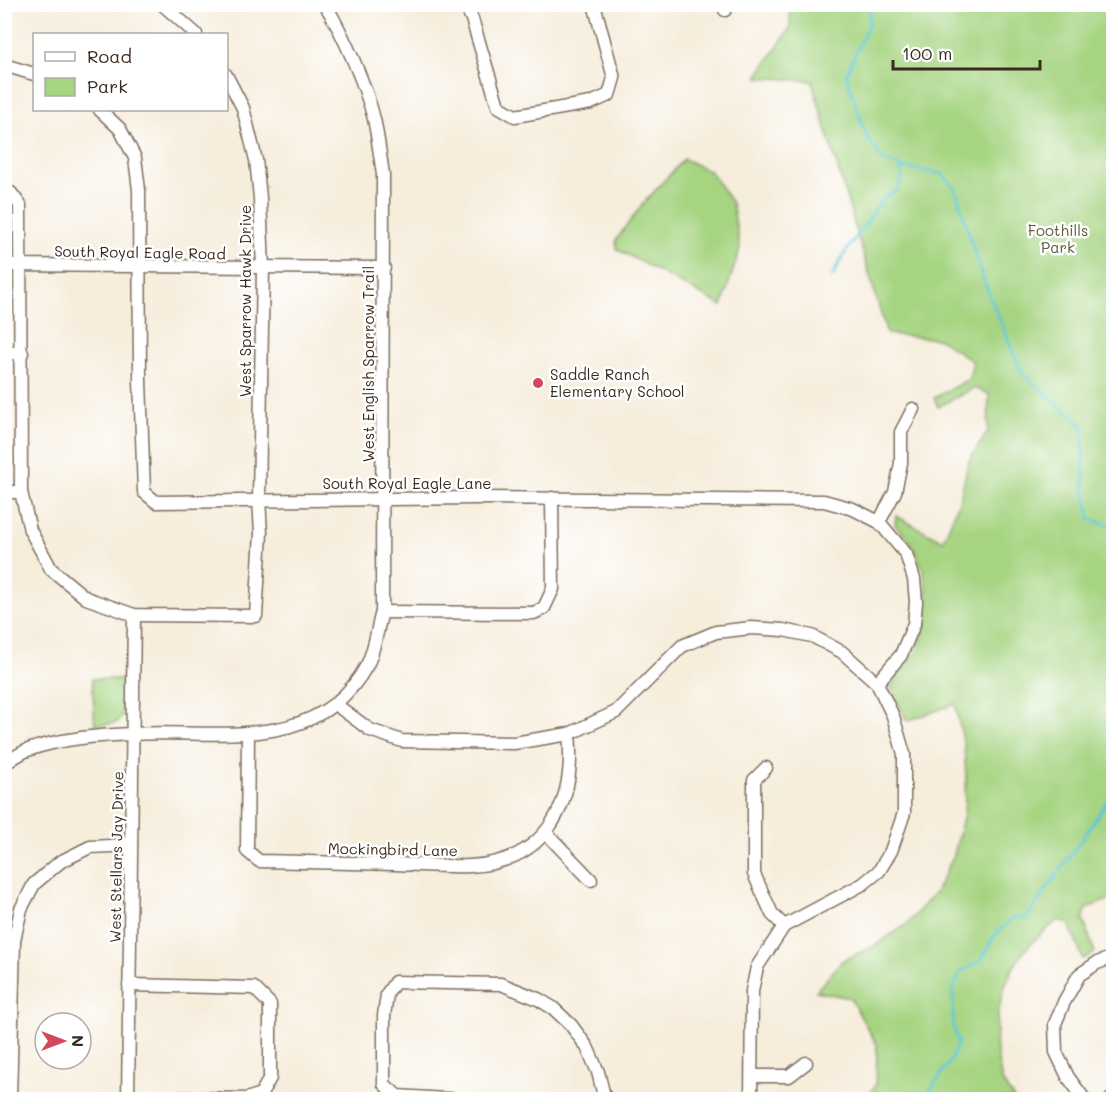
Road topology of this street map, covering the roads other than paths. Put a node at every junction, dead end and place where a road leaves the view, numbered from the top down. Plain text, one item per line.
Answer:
1 (162, 4) edge
2 (325, 4) edge
3 (465, 4) edge
4 (594, 4) edge
5 (195, 33) edge
6 (4, 65) edge
7 (33, 74) edge
8 (228, 79) edge
9 (101, 111) edge
10 (4, 193) edge
11 (4, 265) edge
12 (22, 265) junction
13 (140, 266) junction
14 (263, 268) junction
15 (384, 268) junction
16 (4, 353) edge
17 (22, 353) junction
18 (913, 409) dead end
19 (4, 492) edge
20 (21, 492) junction
21 (383, 498) junction
22 (552, 498) junction
23 (259, 499) junction
24 (879, 522) junction
25 (382, 612) junction
26 (134, 615) junction
27 (877, 683) junction
28 (335, 704) junction
29 (132, 734) junction
30 (248, 734) junction
31 (569, 734) junction
32 (4, 764) edge
33 (766, 768) dead end
34 (546, 833) junction
35 (131, 845) junction
36 (591, 880) dead end
37 (784, 926) junction
38 (1113, 957) edge
39 (129, 985) junction
40 (806, 1063) dead end
41 (752, 1076) junction
42 (128, 1098) edge
43 (10, 1100) edge
44 (463, 1100) edge
45 (605, 1100) edge
46 (751, 1100) edge
47 (1085, 1100) edge

1 - 5 street
2 - 15 street, West English Sparrow Trail
3 - 4 street
6 - 7 street
8 - 14 street, West Sparrow Hawk Drive
9 - 13 street, South Royal Eagle Lane
10 - 12 street
11 - 12 street, South Royal Eagle Road
12 - 13 street, South Royal Eagle Road
12 - 17 street
13 - 14 street, South Royal Eagle Road
13 - 23 street, South Royal Eagle Lane
14 - 15 street, South Royal Eagle Road
14 - 23 street, West Sparrow Hawk Drive
15 - 21 street, West English Sparrow Trail
16 - 17 street
17 - 20 street
18 - 24 street
19 - 20 street
20 - 26 street
21 - 22 street, South Royal Eagle Lane
21 - 23 street, South Royal Eagle Lane
21 - 25 street, West English Sparrow Trail
22 - 24 street, South Royal Eagle Lane
22 - 25 street
23 - 26 street, West Sparrow Hawk Drive
24 - 27 street, South Royal Eagle Lane
25 - 28 street, West English Sparrow Trail
26 - 29 street, West Stellars Jay Drive
27 - 31 street
27 - 37 street
28 - 30 street, West English Sparrow Trail
28 - 31 street
29 - 30 street, West English Sparrow Trail
29 - 32 street, West English Sparrow Trail
29 - 35 street, West Stellars Jay Drive
30 - 34 street, Mockingbird Lane
31 - 34 street, Mockingbird Lane
33 - 37 street
34 - 36 street
35 - 39 street, West Stellars Jay Drive
35 - 43 street
37 - 41 street
38 - 47 street
39 - 42 street, West Stellars Jay Drive
39 - 42 street
40 - 41 street
41 - 46 street
44 - 45 street

